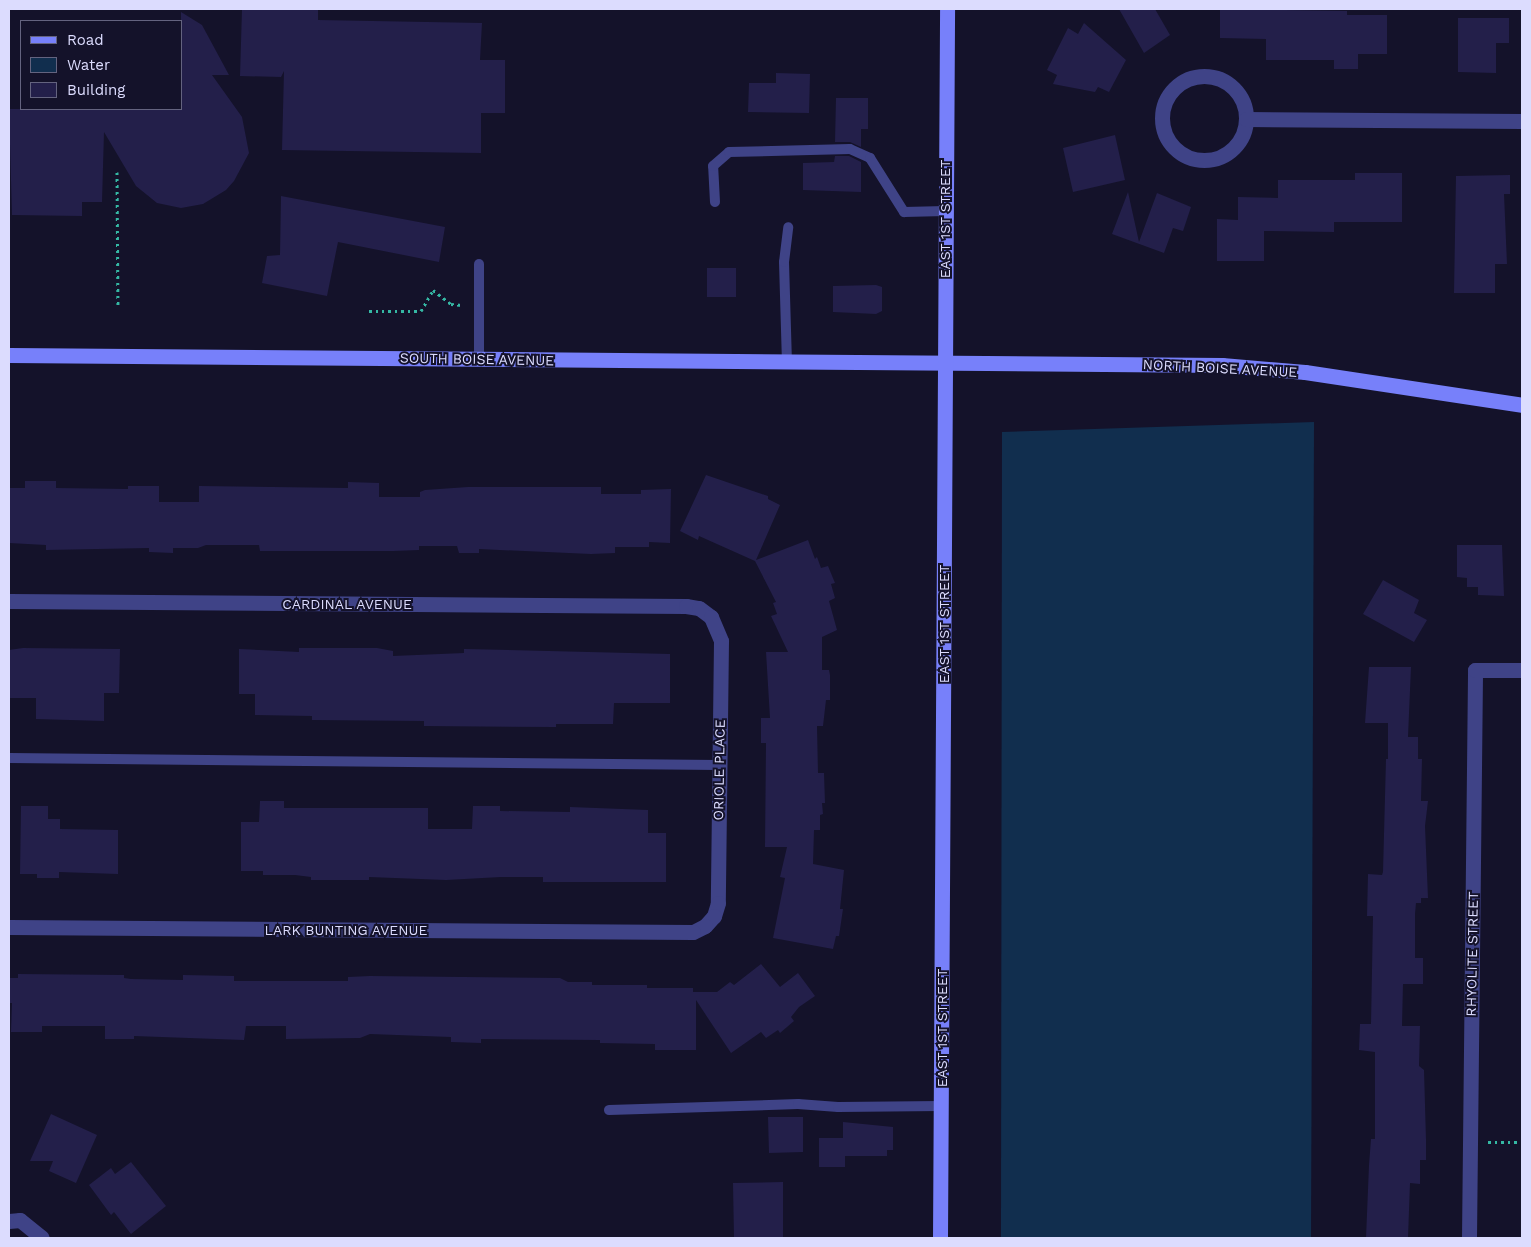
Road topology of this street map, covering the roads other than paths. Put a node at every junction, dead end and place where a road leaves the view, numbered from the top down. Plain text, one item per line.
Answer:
1 (947, 9) edge
2 (1246, 119) junction
3 (1522, 121) edge
4 (715, 202) dead end
5 (945, 211) junction
6 (788, 227) dead end
7 (480, 264) dead end
8 (9, 356) edge
9 (480, 358) junction
10 (787, 363) junction
11 (944, 365) junction
12 (1522, 405) edge
13 (9, 601) edge
14 (686, 606) joint
15 (1522, 670) edge
16 (9, 758) edge
17 (719, 766) junction
18 (9, 927) edge
19 (684, 933) joint
20 (941, 1106) junction
21 (609, 1110) dead end
22 (9, 1220) edge
23 (42, 1238) edge
24 (940, 1238) edge
25 (1469, 1238) edge

1 - 5 main road, EAST 1ST STREET
2 - 2 street
2 - 3 street
4 - 5 lane
5 - 11 main road, EAST 1ST STREET
6 - 10 lane
7 - 9 lane
8 - 9 main road, SOUTH BOISE AVENUE
9 - 10 main road, SOUTH BOISE AVENUE
10 - 11 main road, SOUTH BOISE AVENUE
11 - 12 main road, NORTH BOISE AVENUE
11 - 20 main road, EAST 1ST STREET
13 - 14 street, CARDINAL AVENUE
14 - 17 street, ORIOLE PLACE
15 - 25 street, RHYOLITE STREET
16 - 17 lane
17 - 19 street, ORIOLE PLACE
18 - 19 street, LARK BUNTING AVENUE
20 - 21 lane
20 - 24 main road, EAST 1ST STREET
22 - 23 street

